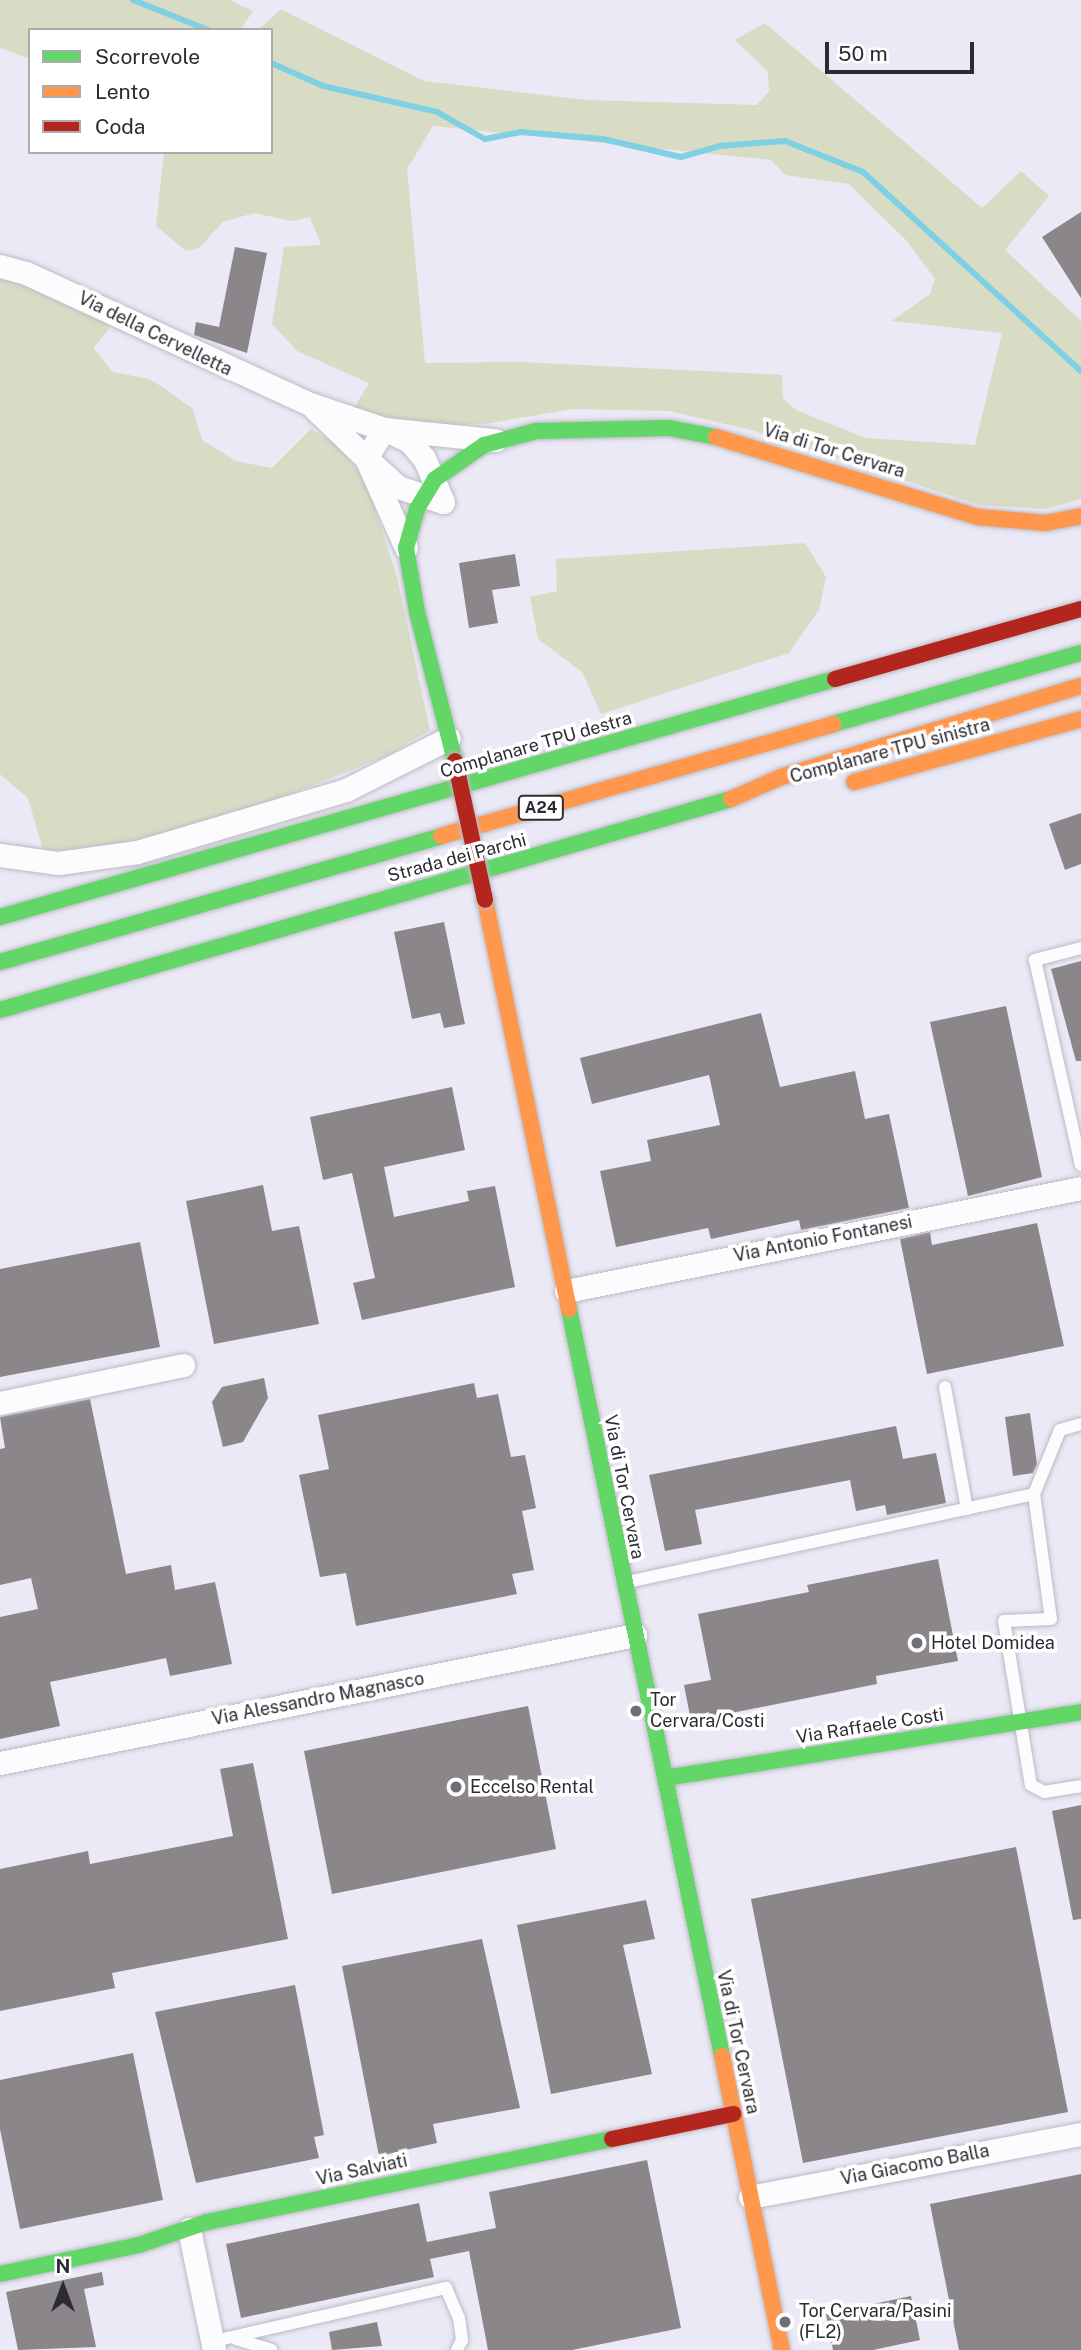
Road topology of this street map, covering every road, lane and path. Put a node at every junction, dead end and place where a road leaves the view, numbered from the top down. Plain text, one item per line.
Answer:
1 (0, 266) edge
2 (310, 404) junction
3 (384, 429) junction
4 (573, 429) junction
5 (498, 440) junction
6 (366, 458) junction
7 (433, 499) junction
8 (1081, 516) edge
9 (416, 555) junction
10 (1081, 609) edge
11 (424, 632) junction
12 (1081, 653) edge
13 (1081, 686) edge
14 (1081, 719) edge
15 (449, 738) junction
16 (842, 785) dead end
17 (762, 803) dead end
18 (708, 809) junction
19 (0, 855) edge
20 (0, 917) edge
21 (1081, 948) edge
22 (0, 962) edge
23 (0, 1010) edge
24 (1081, 1166) edge
25 (1081, 1188) edge
26 (566, 1291) junction
27 (183, 1365) dead end
28 (945, 1387) dead end
29 (0, 1404) edge
30 (1081, 1424) edge
31 (1034, 1494) junction
32 (967, 1508) junction
33 (623, 1583) junction
34 (635, 1635) junction
35 (1081, 1712) edge
36 (1020, 1723) junction
37 (0, 1763) edge
38 (664, 1778) junction
39 (1081, 1786) edge
40 (733, 2113) junction
41 (1081, 2134) edge
42 (750, 2197) junction
43 (189, 2229) junction
44 (0, 2274) edge
45 (216, 2342) edge
46 (271, 2350) edge
47 (457, 2350) edge
48 (782, 2350) edge

1 - 2 street, Via della Cervelletta
2 - 3 street
2 - 6 street
3 - 5 street
3 - 6 street
3 - 7 street
4 - 5 main road, Via di Tor Cervara
4 - 7 main road, Via di Tor Cervara
4 - 8 main road, Via di Tor Cervara
5 - 7 main road, Via di Tor Cervara
6 - 7 street
6 - 9 street
7 - 9 main road, Via di Tor Cervara
9 - 11 main road, Via di Tor Cervara
9 - 11 main road, Via di Tor Cervara
10 - 20 main road, Complanare TPU destra
11 - 15 main road, Via di Tor Cervara
12 - 22 main road, Strada dei Parchi / A24
13 - 18 main road, Strada dei Parchi
14 - 16 main road, Complanare TPU sinistra
15 - 19 street
15 - 26 main road, Via di Tor Cervara, bridge
17 - 18 main road
18 - 23 main road, Strada dei Parchi
21 - 24 lane
25 - 26 street, Via Antonio Fontanesi
26 - 33 main road, Via di Tor Cervara
27 - 29 street
28 - 32 lane
30 - 31 lane
31 - 32 lane
31 - 36 lane
32 - 33 lane
33 - 34 main road, Via di Tor Cervara
34 - 37 street, Via Alessandro Magnasco
34 - 38 main road, Via di Tor Cervara
35 - 36 main road, Via Raffaele Costi
36 - 38 main road, Via Raffaele Costi
36 - 39 lane
38 - 40 main road, Via di Tor Cervara
40 - 42 main road, Via di Tor Cervara
40 - 43 main road, Via Salviati
41 - 42 street, Via Giacomo Balla
42 - 48 main road, Via di Tor Cervara
43 - 44 main road, Via Salviati
43 - 45 street
45 - 46 lane
45 - 47 lane

